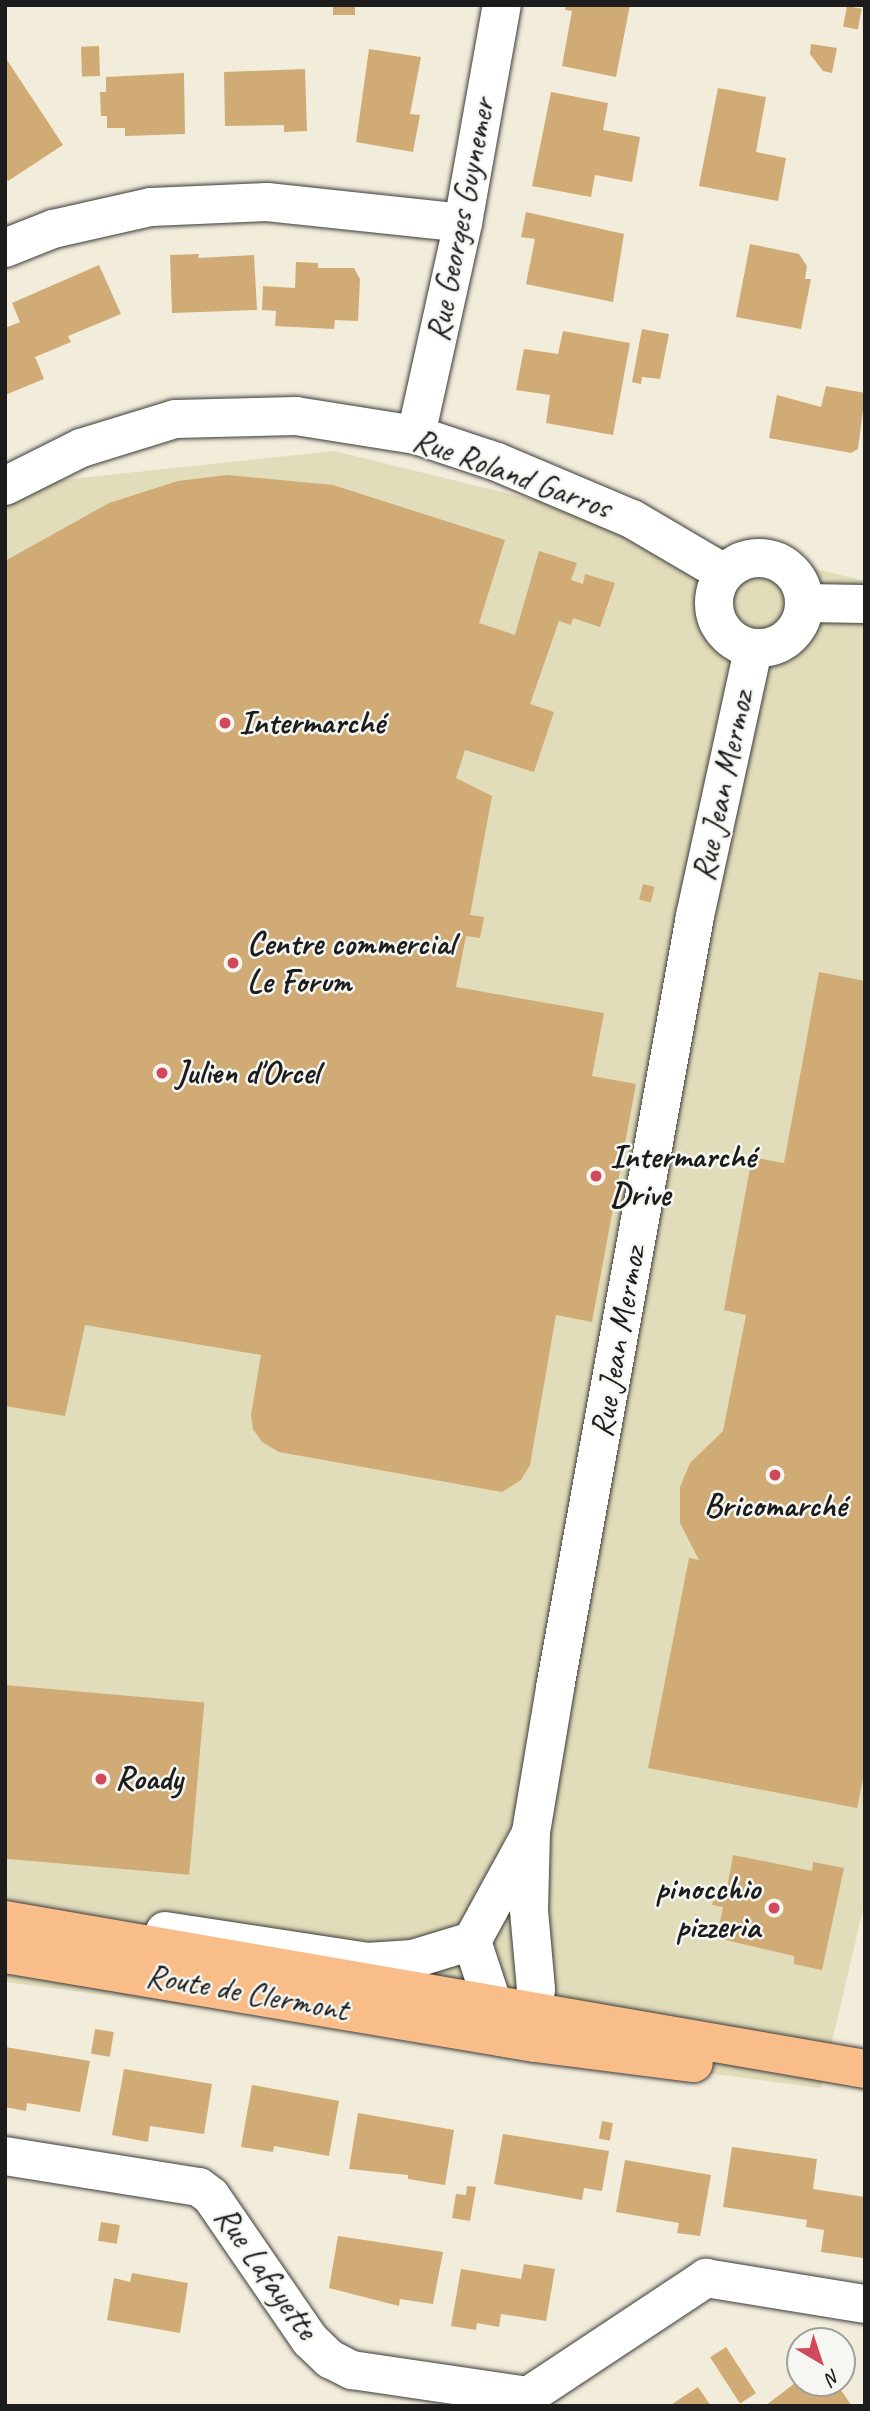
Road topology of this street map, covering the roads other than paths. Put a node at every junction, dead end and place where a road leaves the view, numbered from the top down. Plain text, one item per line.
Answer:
1 (502, 5) edge
2 (463, 223) junction
3 (5, 248) edge
4 (416, 435) junction
5 (5, 486) edge
6 (724, 573) junction
7 (805, 603) junction
8 (865, 604) edge
9 (753, 649) junction
10 (531, 1832) junction
11 (5, 1920) edge
12 (62, 1928) junction
13 (472, 1941) junction
14 (5, 1954) edge
15 (512, 2022) junction
16 (865, 2069) edge
17 (865, 2085) edge
18 (5, 2156) edge
19 (865, 2304) edge

1 - 2 street, Rue Georges Guynemer
2 - 3 street
2 - 4 street, Rue Georges Guynemer
4 - 5 street, Rue Roland Garros
4 - 6 street, Rue Roland Garros
6 - 7 street
6 - 9 street
7 - 8 street
7 - 9 street
9 - 10 street, Rue Jean Mermoz
10 - 13 street, Rue Jean Mermoz
10 - 15 street, Rue Jean Mermoz
11 - 12 main road, Route de Clermont
12 - 13 street, Route de Clermont
12 - 15 main road, Route de Clermont
13 - 15 street
14 - 15 main road, Route de Clermont
15 - 16 main road, Route de Clermont
15 - 17 main road, Route de Clermont
18 - 19 street, Rue Lafayette

